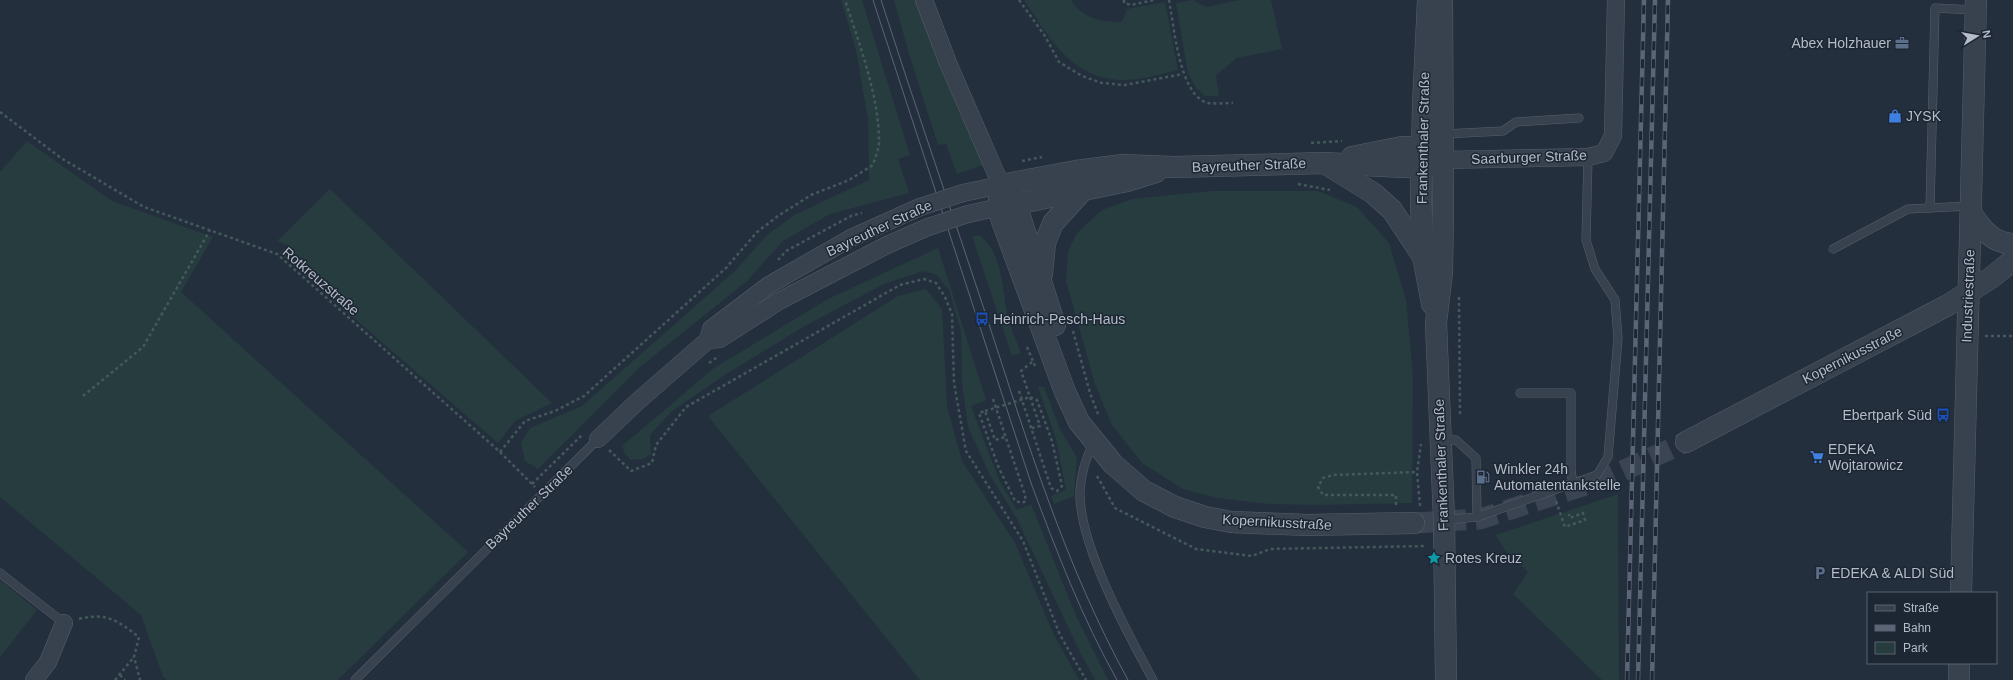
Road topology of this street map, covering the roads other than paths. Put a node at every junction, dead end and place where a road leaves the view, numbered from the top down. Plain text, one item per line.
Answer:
1 (924, 0) edge
2 (1428, 0) edge
3 (1442, 0) edge
4 (1616, 0) edge
5 (1976, 5) edge
6 (1579, 118) dead end
7 (1444, 134) junction
8 (1422, 157) junction
9 (1588, 157) junction
10 (1444, 160) junction
11 (1324, 163) junction
12 (1174, 167) junction
13 (1001, 185) junction
14 (1083, 190) junction
15 (1007, 205) junction
16 (1930, 208) junction
17 (1971, 210) junction
18 (2013, 244) edge
19 (1833, 249) dead end
20 (1423, 256) junction
21 (2013, 260) edge
22 (1041, 283) junction
23 (1968, 292) junction
24 (1436, 323) junction
25 (708, 340) junction
26 (1520, 393) dead end
27 (1439, 440) junction
28 (1094, 442) junction
29 (1686, 442) tunnel mouth
30 (606, 444) joint
31 (1573, 484) junction
32 (1412, 514) tunnel mouth
33 (1477, 517) junction
34 (1444, 520) junction
35 (0, 573) edge
36 (1961, 592) edge
37 (64, 624) joint
38 (1959, 664) edge
39 (34, 680) edge
40 (355, 680) edge
41 (1153, 680) edge
42 (1446, 680) edge
43 (1959, 680) edge

1 - 13 street
2 - 8 street, Frankenthaler Straße
3 - 7 street, Frankenthaler Straße
4 - 9 street, Saarburger Straße
5 - 16 lane
5 - 17 street, Industriestraße
6 - 7 lane
7 - 10 street, Frankenthaler Straße
8 - 10 street
8 - 11 street, Bayreuther Straße
8 - 20 street, Frankenthaler Straße
9 - 10 street, Saarburger Straße
9 - 31 lane
10 - 24 street, Frankenthaler Straße
11 - 12 street, Bayreuther Straße
11 - 20 street
12 - 13 street, Bayreuther Straße
12 - 14 street, Bayreuther Straße
13 - 15 street, Kopernikusstraße
13 - 25 street, Bayreuther Straße, bridge
14 - 15 street, Bayreuther Straße
14 - 22 street
15 - 22 street, Kopernikusstraße
15 - 25 street, Bayreuther Straße, bridge
15 - 28 street, Kopernikusstraße
16 - 17 lane
16 - 19 lane
17 - 18 street
17 - 23 street, Industriestraße
20 - 24 street, Frankenthaler Straße
21 - 23 street, Kopernikusstraße
22 - 28 street, Kopernikusstraße
23 - 29 street, Kopernikusstraße
23 - 36 street, Industriestraße
24 - 27 street, Frankenthaler Straße
25 - 30 street, Bayreuther Straße
26 - 31 lane
27 - 33 lane
27 - 34 street, Frankenthaler Straße
28 - 32 street, Kopernikusstraße
28 - 41 lane
30 - 40 lane, Bayreuther Straße
31 - 33 lane
33 - 34 lane
34 - 42 street, Frankenthaler Straße
35 - 37 lane
37 - 39 street
38 - 43 street

